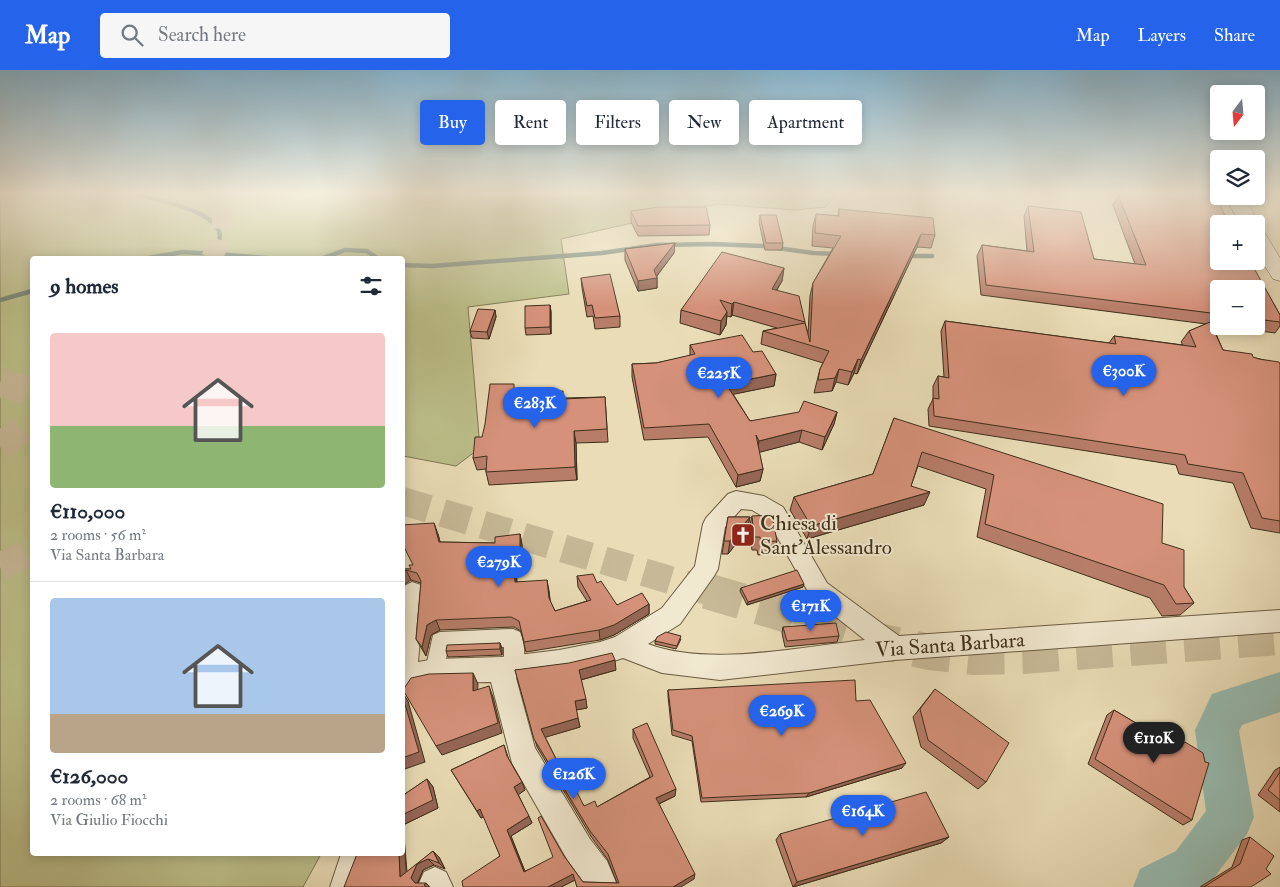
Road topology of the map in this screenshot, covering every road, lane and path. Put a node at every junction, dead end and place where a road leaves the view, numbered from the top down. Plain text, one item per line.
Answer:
1 (1265, 249) edge
2 (1280, 275) edge
3 (412, 592) dead end
4 (1280, 621) edge
5 (623, 646) junction
6 (895, 648) junction
7 (405, 667) edge
8 (507, 667) junction
9 (417, 679) edge
10 (352, 856) edge
11 (342, 887) edge
12 (602, 887) edge

1 - 2 main road
3 - 7 street
4 - 6 street, Via Santa Barbara
5 - 6 street, Via Santa Barbara
5 - 6 street
5 - 8 street
8 - 9 street
8 - 12 street
10 - 11 street

